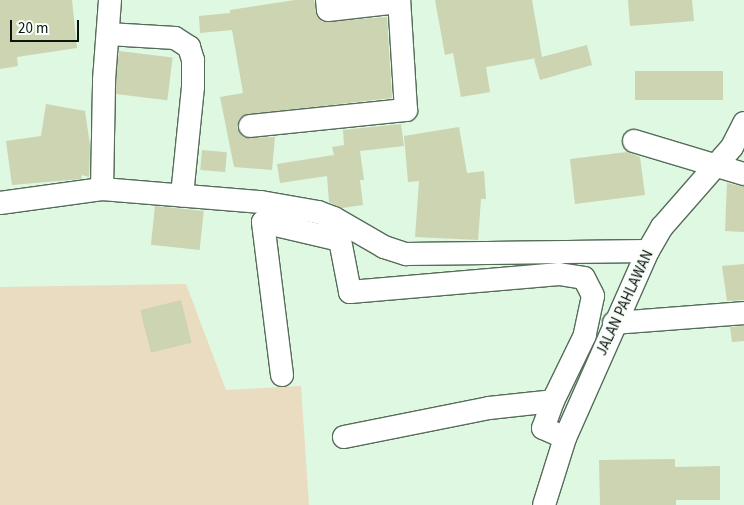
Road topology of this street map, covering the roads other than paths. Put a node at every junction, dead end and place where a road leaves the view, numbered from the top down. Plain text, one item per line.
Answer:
1 (110, 0) edge
2 (327, 0) edge
3 (399, 1) edge
4 (108, 34) junction
5 (744, 123) edge
6 (250, 126) dead end
7 (634, 141) dead end
8 (716, 166) junction
9 (744, 174) edge
10 (102, 189) junction
11 (182, 195) junction
12 (0, 203) edge
13 (648, 251) junction
14 (744, 313) edge
15 (614, 323) junction
16 (282, 375) dead end
17 (553, 401) junction
18 (344, 437) dead end
19 (564, 438) junction
20 (544, 505) edge

1 - 4 street
2 - 3 street
3 - 6 street
4 - 10 street
4 - 11 street
5 - 8 street, JALAN PAHLAWAN
7 - 8 street
8 - 9 street
8 - 13 street, JALAN PAHLAWAN
10 - 11 street
10 - 12 street
11 - 13 street
13 - 15 street, JALAN PAHLAWAN
14 - 15 street
15 - 19 street, JALAN PAHLAWAN
16 - 17 street
17 - 18 street
17 - 19 street
19 - 20 street, JALAN PAHLAWAN

